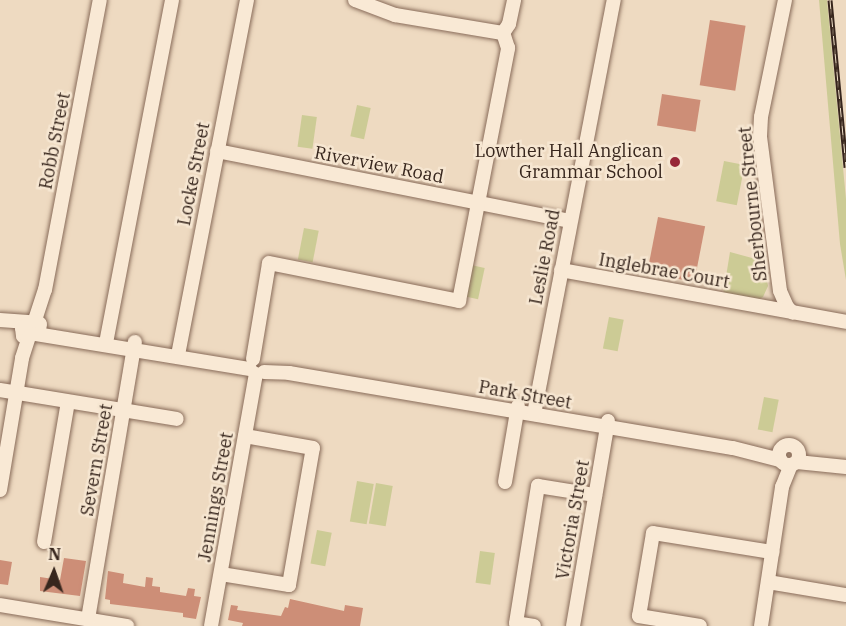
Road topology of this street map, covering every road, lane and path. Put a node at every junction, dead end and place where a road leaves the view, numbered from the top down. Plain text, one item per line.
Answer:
1 (100, 0) edge
2 (172, 0) edge
3 (247, 0) edge
4 (355, 0) edge
5 (514, 0) edge
6 (614, 0) edge
7 (785, 0) edge
8 (386, 6) edge
9 (503, 33) junction
10 (217, 151) junction
11 (478, 203) junction
12 (570, 221) junction
13 (561, 270) junction
14 (780, 291) junction
15 (760, 306) junction
16 (794, 313) junction
17 (0, 320) edge
18 (846, 322) edge
19 (0, 327) edge
20 (31, 328) junction
21 (107, 340) junction
22 (134, 345) junction
23 (179, 352) junction
24 (257, 366) junction
25 (0, 390) edge
26 (16, 392) junction
27 (68, 402) junction
28 (518, 409) junction
29 (123, 410) junction
30 (535, 412) junction
31 (177, 419) dead end
32 (608, 424) junction
33 (246, 436) junction
34 (788, 458) junction
35 (846, 461) edge
36 (846, 467) edge
37 (505, 482) dead end
38 (0, 490) edge
39 (595, 495) junction
40 (44, 542) dead end
41 (772, 552) junction
42 (221, 573) junction
43 (768, 582) junction
44 (846, 595) edge
45 (0, 605) edge
46 (88, 619) junction
47 (127, 626) edge
48 (212, 626) edge
49 (534, 626) edge
50 (573, 626) edge
51 (700, 626) edge
52 (761, 626) edge

1 - 20 street, Robb Street
2 - 21 street
3 - 10 street, Locke Street
4 - 8 street
5 - 9 street
6 - 12 street, Leslie Road
7 - 14 street, Sherbourne Street
8 - 9 street
9 - 11 street
10 - 11 street, Riverview Road
10 - 23 street, Locke Street
11 - 12 street, Riverview Road
11 - 24 street, Jennings Street
12 - 13 street, Leslie Road
13 - 15 street, Inglebrae Court
13 - 30 street, Leslie Road
14 - 15 street
14 - 16 street, Sherbourne Street
15 - 16 street, Inglebrae Court
16 - 18 street
17 - 20 street, Park Street
19 - 20 street, Park Street
20 - 21 street, Park Street
20 - 26 street, Robb Street
21 - 22 street, Park Street
22 - 23 street, Park Street
22 - 29 street, Severn Street
23 - 24 street, Park Street
24 - 28 street, Park Street
24 - 33 street, Jennings Street
25 - 26 street
26 - 27 street
26 - 38 street, Robb Street
27 - 29 street
27 - 40 street
28 - 30 street, Park Street
28 - 37 street
29 - 31 street
29 - 46 street, Severn Street
30 - 32 street, Park Street
32 - 34 street, Park Street
32 - 39 street, Victoria Street
33 - 42 street, Jennings Street
33 - 42 street
34 - 35 street, Park Street
34 - 36 street, Park Street
34 - 41 street
39 - 49 street
39 - 50 street, Victoria Street
41 - 43 street
41 - 51 street
42 - 48 street, Jennings Street
43 - 44 street
43 - 52 street
45 - 46 street
46 - 47 street

